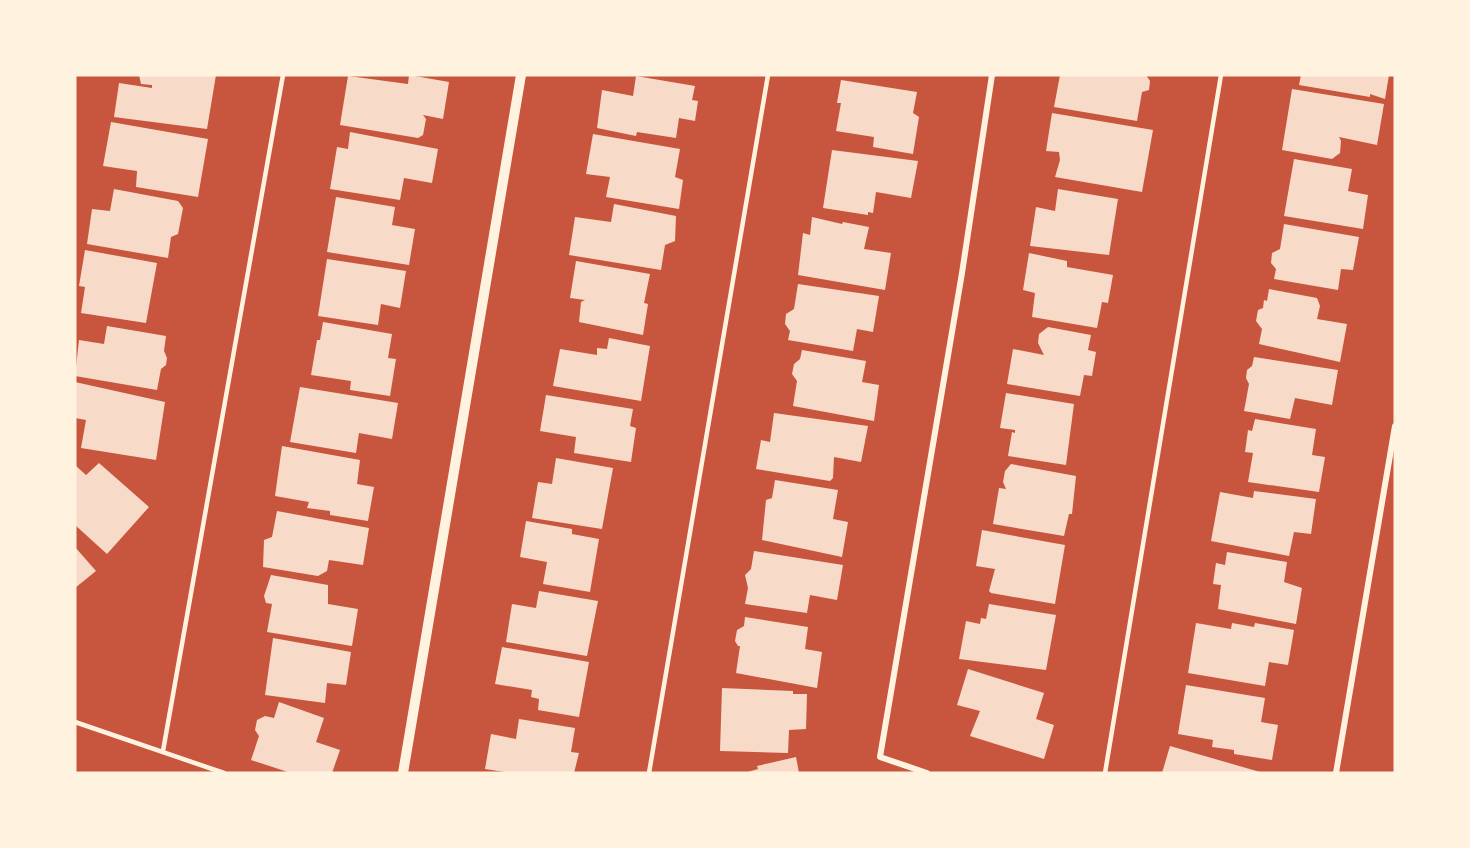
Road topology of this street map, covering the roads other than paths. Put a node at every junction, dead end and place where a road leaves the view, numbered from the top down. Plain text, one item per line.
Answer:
1 (284, 75) edge
2 (521, 75) edge
3 (768, 75) edge
4 (992, 75) edge
5 (1221, 75) edge
6 (1395, 426) edge
7 (75, 722) edge
8 (163, 751) junction
9 (224, 773) edge
10 (403, 773) edge
11 (649, 773) edge
12 (927, 773) edge
13 (1105, 773) edge
14 (1336, 773) edge

1 - 8 lane
2 - 10 street
3 - 11 lane
4 - 12 street
5 - 13 lane
6 - 14 street
7 - 8 lane
8 - 9 lane

